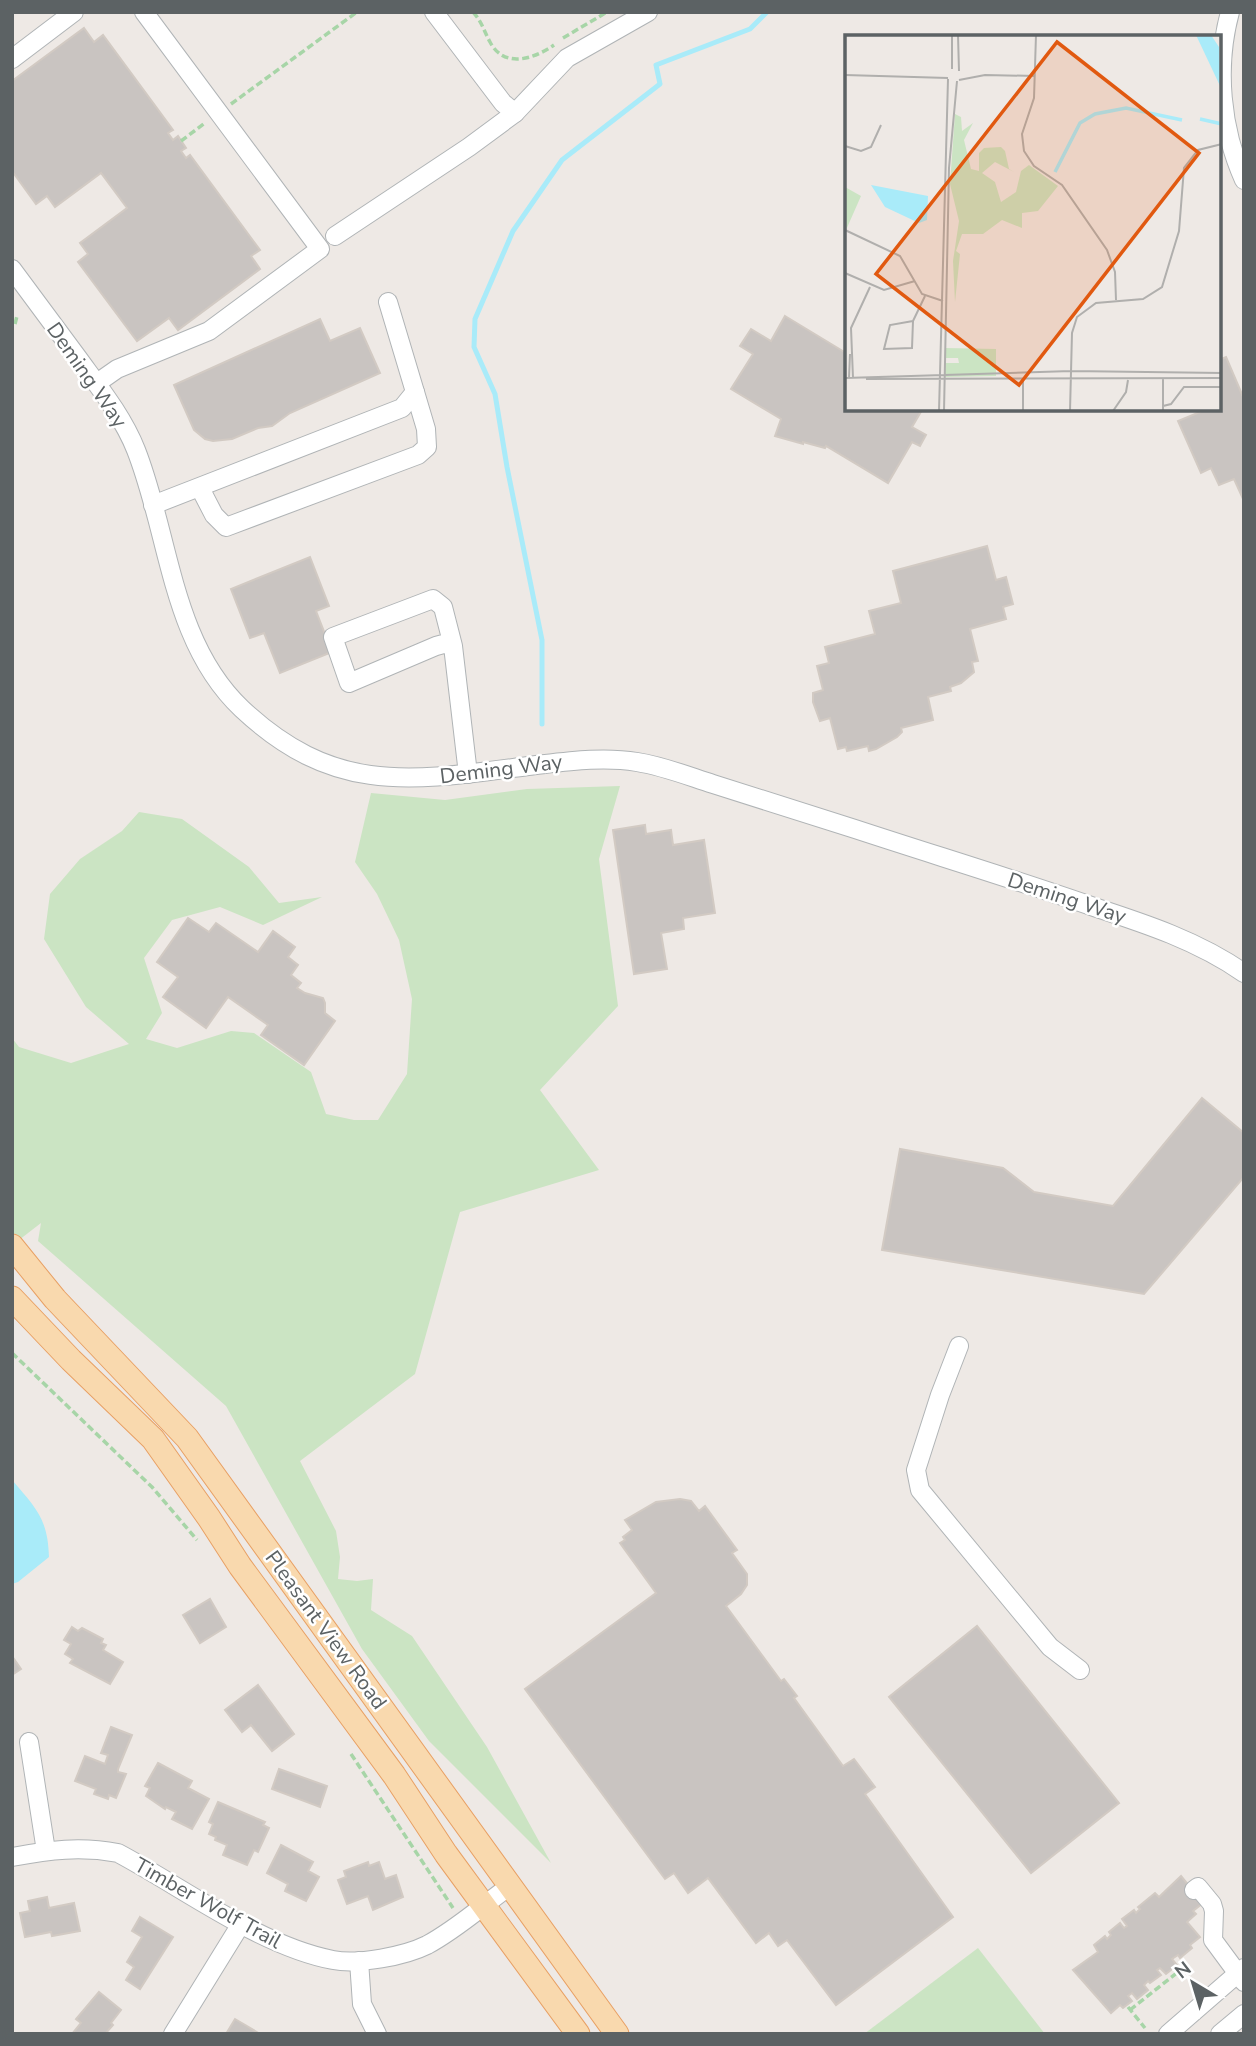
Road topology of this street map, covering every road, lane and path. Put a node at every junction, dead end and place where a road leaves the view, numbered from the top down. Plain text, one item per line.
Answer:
1 (74, 12) edge
2 (144, 12) edge
3 (357, 12) edge
4 (434, 12) edge
5 (473, 12) edge
6 (607, 12) edge
7 (648, 12) edge
8 (1230, 12) edge
9 (12, 59) edge
10 (218, 113) junction
11 (515, 113) junction
12 (181, 141) dead end
13 (1244, 180) edge
14 (335, 236) dead end
15 (15, 279) edge
16 (388, 302) dead end
17 (17, 316) dead end
18 (15, 324) dead end
19 (97, 383) junction
20 (415, 392) junction
21 (200, 488) junction
22 (153, 505) junction
23 (453, 646) junction
24 (468, 774) junction
25 (1244, 973) edge
26 (12, 1246) edge
27 (12, 1298) edge
28 (959, 1346) dead end
29 (12, 1353) edge
30 (198, 1542) dead end
31 (1080, 1670) dead end
32 (29, 1742) dead end
33 (348, 1749) dead end
34 (46, 1851) junction
35 (12, 1857) edge
36 (510, 1886) junction
37 (1194, 1890) dead end
38 (483, 1906) junction
39 (460, 1922) junction
40 (242, 1924) junction
41 (359, 1961) junction
42 (1183, 1968) dead end
43 (1242, 1974) edge
44 (1244, 2014) edge
45 (1145, 2028) dead end
46 (173, 2034) edge
47 (377, 2034) edge
48 (578, 2034) edge
49 (617, 2034) edge
50 (1168, 2034) edge
51 (1220, 2034) edge

1 - 9 street
2 - 10 street
3 - 10 path
4 - 11 street
5 - 6 path
7 - 11 street
8 - 13 street
10 - 12 path
10 - 19 street
11 - 14 street
15 - 19 street, Deming Way
16 - 20 street
17 - 18 path
19 - 22 street, Deming Way
20 - 21 street
20 - 21 street
21 - 22 street
22 - 24 street, Deming Way
23 - 23 street
23 - 24 street
24 - 25 street, Deming Way
26 - 36 main road, Pleasant View Road
27 - 38 main road, Pleasant View Road
28 - 31 street
29 - 30 path
32 - 34 street
33 - 39 path
34 - 35 street, Timber Wolf Trail
34 - 40 street, Timber Wolf Trail
36 - 38 street, Timber Wolf Trail
36 - 49 main road, Pleasant View Road
37 - 43 street
38 - 39 street, Timber Wolf Trail
38 - 48 main road, Pleasant View Road
39 - 41 street, Timber Wolf Trail
40 - 41 street, Timber Wolf Trail
40 - 46 street
41 - 47 street
42 - 45 path
43 - 50 street
44 - 51 street

